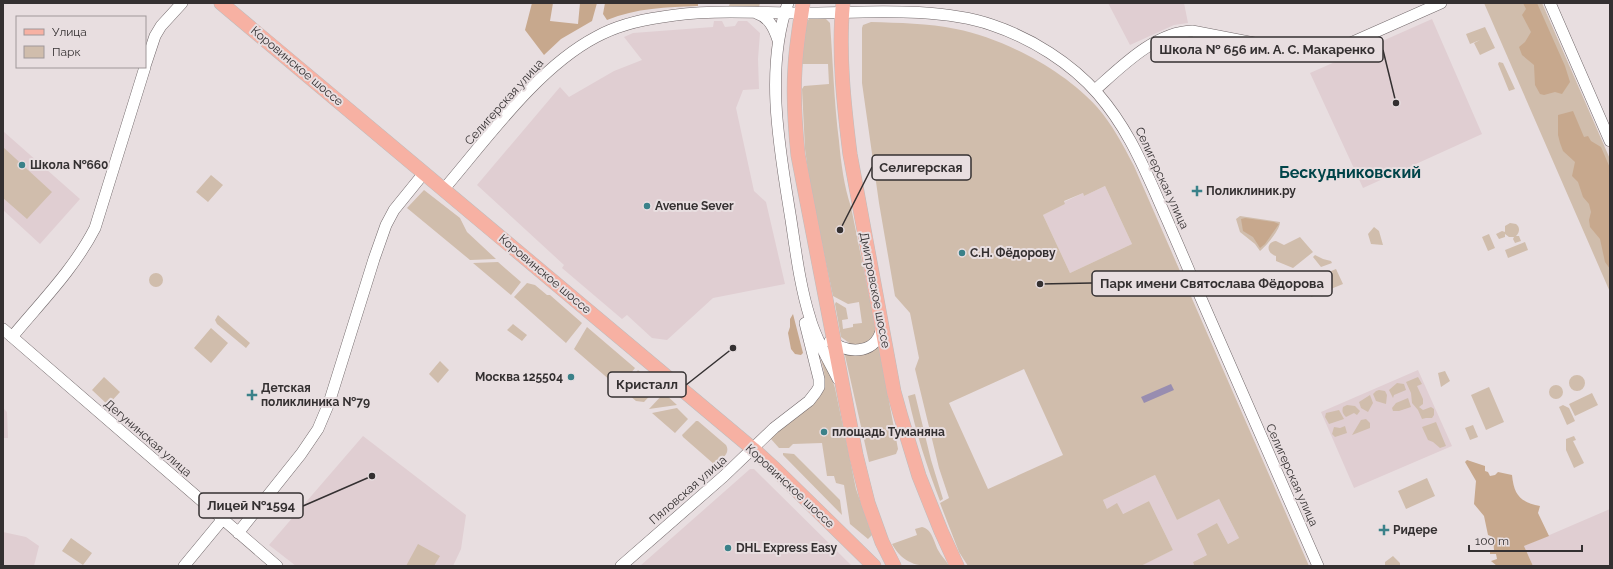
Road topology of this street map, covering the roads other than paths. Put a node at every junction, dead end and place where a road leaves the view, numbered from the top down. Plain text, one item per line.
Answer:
1 (182, 3) edge
2 (221, 3) edge
3 (1441, 3) edge
4 (1550, 3) edge
5 (786, 8) edge
6 (802, 8) edge
7 (843, 8) edge
8 (756, 12) junction
9 (778, 40) junction
10 (146, 63) edge
11 (144, 68) edge
12 (1095, 90) junction
13 (1610, 141) edge
14 (424, 173) junction
15 (444, 190) junction
16 (802, 287) junction
17 (810, 318) junction
18 (881, 320) junction
19 (3, 329) edge
20 (12, 337) junction
21 (835, 344) junction
22 (846, 398) junction
23 (753, 449) junction
24 (222, 520) junction
25 (238, 533) junction
26 (862, 553) junction
27 (184, 566) edge
28 (277, 566) edge
29 (621, 566) edge
30 (874, 566) edge
31 (894, 566) edge
32 (957, 566) edge
33 (1318, 566) edge

1 - 10 street
2 - 14 main road, Коровинское шоссе
3 - 12 street
4 - 13 street
5 - 6 street, Селигерская улица
5 - 8 street, Селигерская улица
5 - 9 street
6 - 7 street, Селигерская улица
6 - 21 main road
7 - 12 street, Селигерская улица
7 - 18 main road, Дмитровское шоссе
8 - 9 street
8 - 15 street, Селигерская улица
9 - 16 street
11 - 20 street
12 - 33 street, Селигерская улица
14 - 15 main road, Коровинское шоссе
14 - 25 street
15 - 23 main road, Коровинское шоссе
16 - 17 street
16 - 23 street, Пяловская улица
17 - 21 street
17 - 22 street
18 - 21 street
18 - 32 main road, Дмитровское шоссе
19 - 20 street, Дегунинская улица
20 - 24 street, Дегунинская улица
21 - 22 main road
22 - 31 main road
23 - 26 main road, Коровинское шоссе
23 - 29 street, Пяловская улица
24 - 25 street, Дегунинская улица
24 - 27 street
25 - 28 street, Дегунинская улица
26 - 30 main road, Коровинское шоссе
26 - 31 main road, Коровинское шоссе

